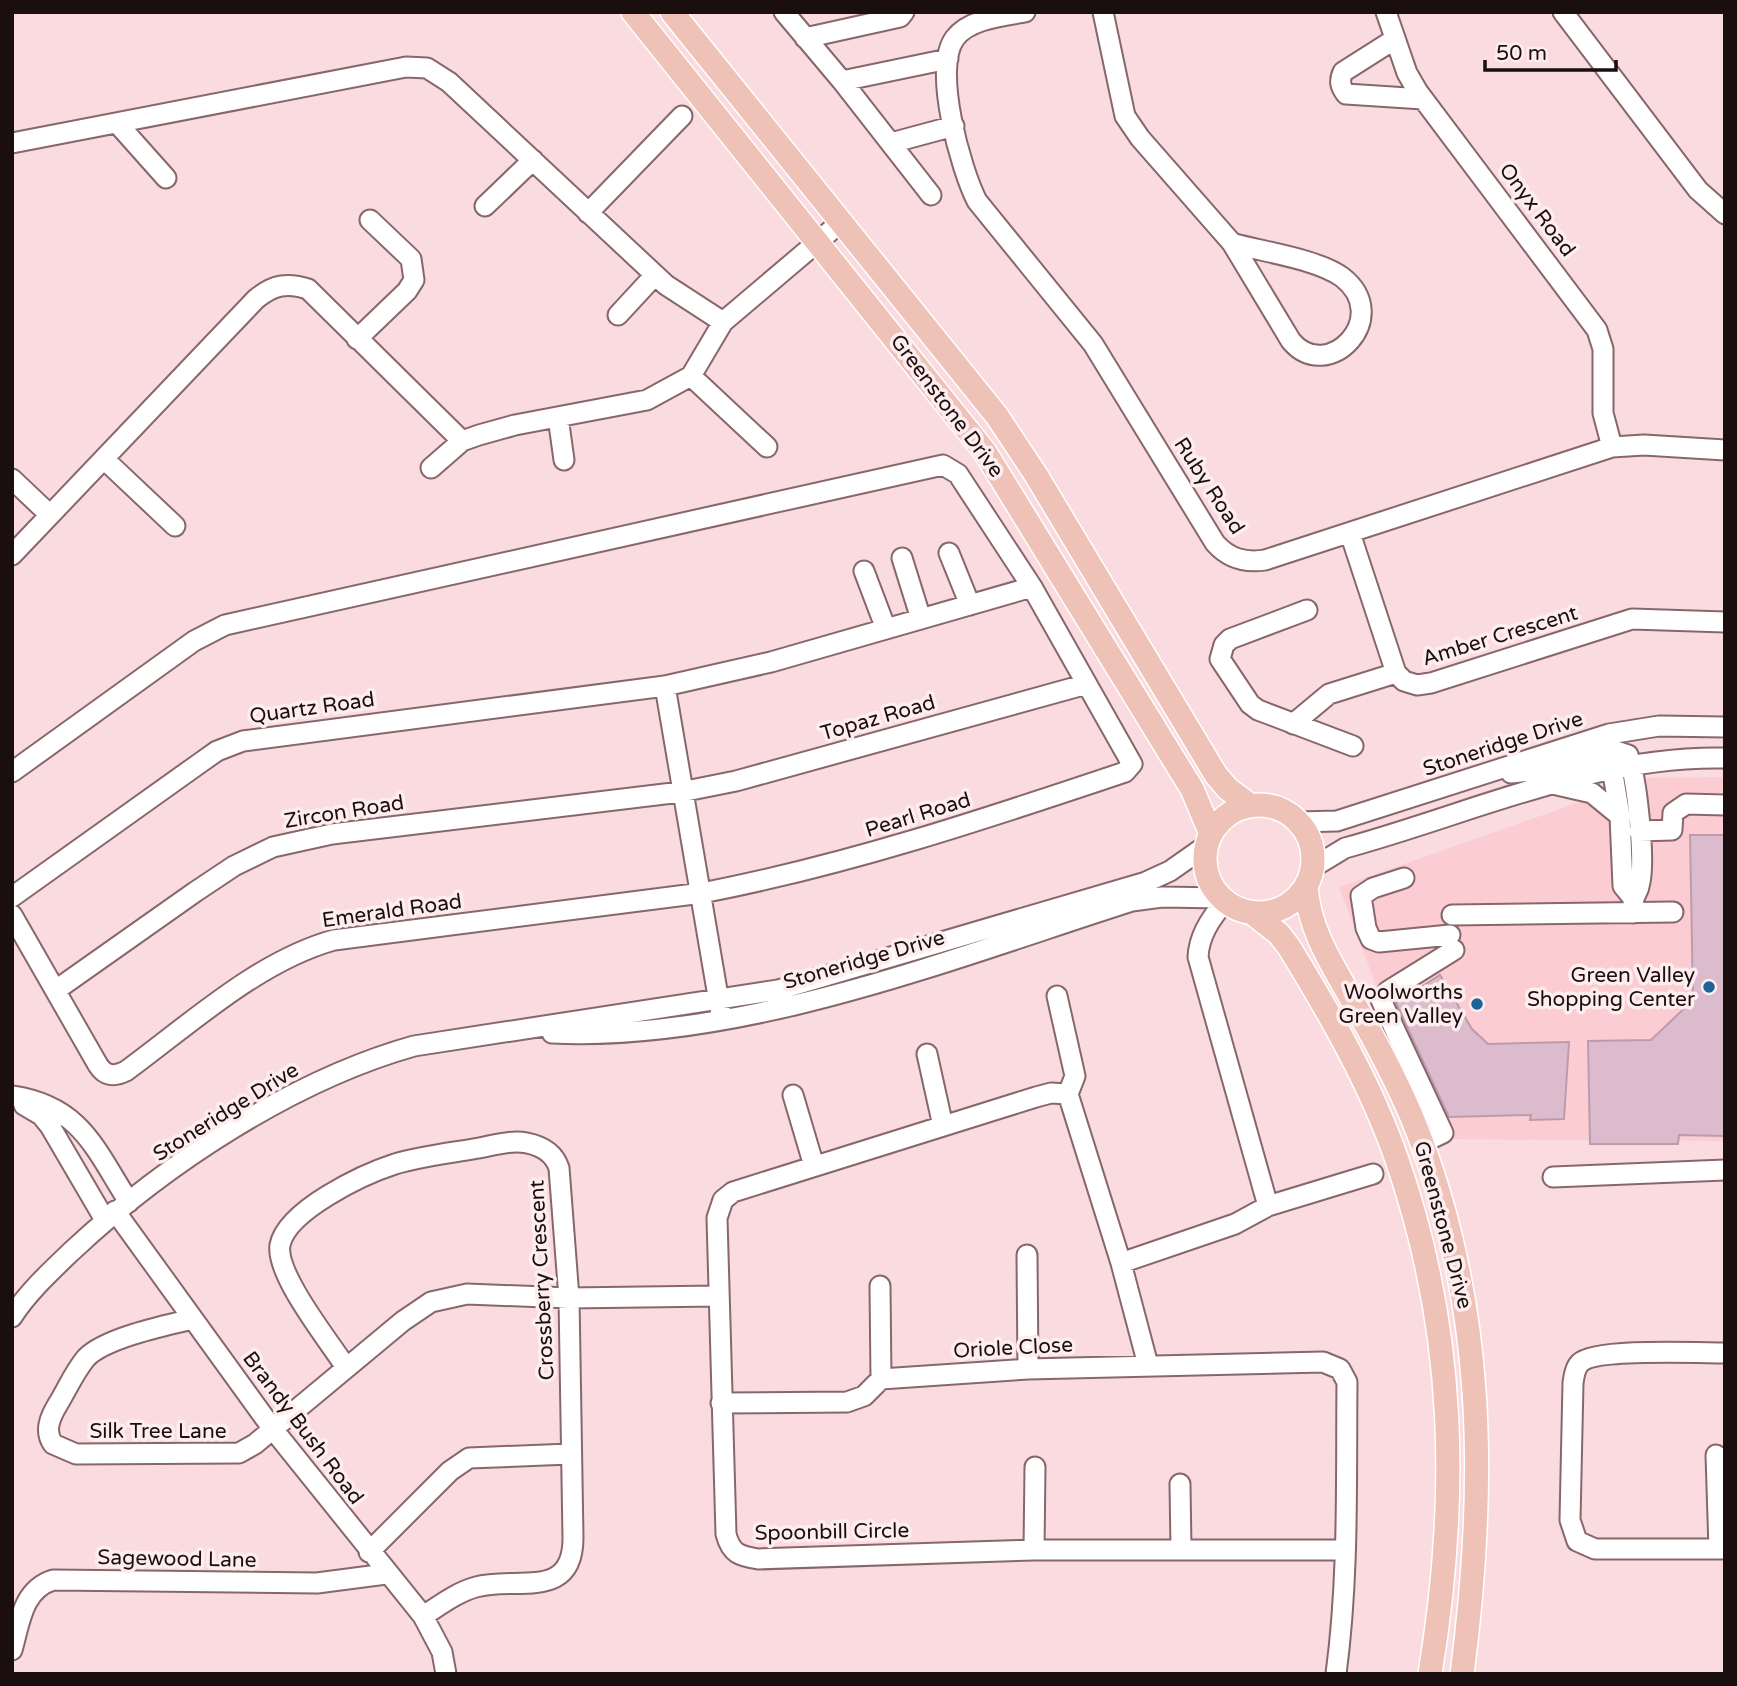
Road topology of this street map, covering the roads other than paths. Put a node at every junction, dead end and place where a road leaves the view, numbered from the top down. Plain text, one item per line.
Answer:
1 (633, 12) edge
2 (672, 12) edge
3 (785, 12) edge
4 (904, 12) edge
5 (1103, 12) edge
6 (1385, 12) edge
7 (1563, 12) edge
8 (1016, 13) edge
9 (805, 38) junction
10 (1395, 38) junction
11 (948, 59) junction
12 (842, 81) junction
13 (1423, 99) junction
14 (682, 116) dead end
15 (117, 123) junction
16 (954, 126) junction
17 (12, 143) edge
18 (891, 144) junction
19 (533, 160) junction
20 (166, 177) dead end
21 (931, 195) dead end
22 (485, 206) dead end
23 (587, 213) junction
24 (1725, 214) edge
25 (370, 220) dead end
26 (841, 222) junction
27 (817, 240) junction
28 (1232, 243) junction
29 (655, 275) junction
30 (618, 315) dead end
31 (723, 322) junction
32 (357, 339) junction
33 (691, 376) junction
34 (558, 417) junction
35 (463, 441) junction
36 (767, 447) dead end
37 (1612, 447) junction
38 (1725, 450) edge
39 (104, 459) junction
40 (564, 460) dead end
41 (431, 468) dead end
42 (12, 479) edge
43 (50, 515) junction
44 (175, 526) dead end
45 (1350, 533) junction
46 (950, 553) dead end
47 (12, 555) edge
48 (902, 558) dead end
49 (864, 571) dead end
50 (1032, 587) junction
51 (970, 605) junction
52 (1307, 610) dead end
53 (921, 619) junction
54 (1725, 622) edge
55 (886, 629) junction
56 (1396, 673) junction
57 (1087, 684) junction
58 (665, 686) junction
59 (1293, 724) junction
60 (1725, 727) edge
61 (1353, 746) dead end
62 (1725, 758) edge
63 (1672, 759) junction
64 (1621, 766) junction
65 (1489, 770) junction
66 (12, 772) edge
67 (1554, 785) junction
68 (681, 792) junction
69 (1725, 805) edge
70 (1251, 806) junction
71 (1628, 812) junction
72 (1299, 822) junction
73 (1639, 831) junction
74 (1209, 840) junction
75 (1309, 877) junction
76 (1404, 878) dead end
77 (702, 893) junction
78 (12, 897) edge
79 (1224, 900) junction
80 (1632, 905) junction
81 (1251, 912) junction
82 (1673, 912) dead end
83 (12, 915) edge
84 (1452, 915) dead end
85 (57, 990) junction
86 (1057, 996) dead end
87 (721, 1010) junction
88 (927, 1054) dead end
89 (1068, 1094) junction
90 (793, 1095) dead end
91 (12, 1096) edge
92 (12, 1103) edge
93 (943, 1126) junction
94 (1422, 1143) junction
95 (814, 1166) junction
96 (1725, 1170) edge
97 (1373, 1174) dead end
98 (1553, 1177) dead end
99 (1268, 1206) junction
100 (116, 1211) junction
101 (1027, 1255) dead end
102 (1121, 1263) junction
103 (880, 1286) dead end
104 (717, 1296) junction
105 (569, 1298) junction
106 (181, 1303) junction
107 (12, 1317) edge
108 (193, 1319) junction
109 (165, 1326) junction
110 (1725, 1353) edge
111 (1148, 1365) junction
112 (345, 1366) junction
113 (1028, 1369) junction
114 (881, 1378) junction
115 (721, 1403) junction
116 (272, 1429) junction
117 (570, 1454) junction
118 (1716, 1455) dead end
119 (1035, 1467) dead end
120 (1180, 1483) dead end
121 (1181, 1549) junction
122 (1722, 1549) edge
123 (1034, 1550) junction
124 (1345, 1550) junction
125 (369, 1552) junction
126 (386, 1574) junction
127 (423, 1616) junction
128 (12, 1650) edge
129 (446, 1674) edge
130 (1336, 1674) edge
131 (1430, 1674) edge
132 (1462, 1674) edge

1 - 27 main road, Greenstone Drive
2 - 26 main road, Greenstone Drive
3 - 9 street
4 - 9 street
5 - 28 street
6 - 10 street, Onyx Road
7 - 24 street
8 - 11 street, Ruby Road
9 - 12 street
10 - 13 street, Onyx Road
10 - 13 street
11 - 12 street
11 - 16 street, Ruby Road
12 - 18 street
13 - 37 street, Onyx Road
14 - 23 street
15 - 17 street
15 - 19 street
15 - 20 street
16 - 18 street
16 - 45 street, Ruby Road
18 - 21 street
19 - 22 street
19 - 23 street
23 - 29 street
25 - 32 street
26 - 27 street
26 - 70 main road, Greenstone Drive
27 - 31 street
27 - 74 main road, Greenstone Drive
28 - 28 street
29 - 30 street
29 - 31 street
31 - 33 street
32 - 35 street
32 - 39 street
33 - 34 street
33 - 36 street
34 - 35 street
34 - 40 street
35 - 41 street
37 - 38 street, Ruby Road
37 - 45 street, Ruby Road
39 - 43 street
39 - 44 street
42 - 43 street
43 - 47 street
45 - 56 street, Amber Crescent
46 - 51 street
48 - 53 street
49 - 55 street
50 - 51 street
50 - 57 street
50 - 66 street
51 - 53 street
52 - 59 street
53 - 55 street
54 - 56 street, Amber Crescent
55 - 58 street
56 - 59 street
57 - 68 street, Topaz Road
57 - 77 street, Pearl Road
58 - 68 street
58 - 78 street, Quartz Road
59 - 61 street
60 - 65 street, Stoneridge Drive
62 - 63 street
63 - 64 street
63 - 71 street
64 - 65 street
64 - 67 street
64 - 71 street
65 - 72 street, Stoneridge Drive
67 - 71 street
67 - 75 street
68 - 77 street
68 - 85 street, Zircon Road
69 - 73 street
70 - 72 main road
70 - 74 main road
71 - 73 street
71 - 80 street
72 - 75 main road
73 - 80 street
74 - 79 main road
74 - 87 street, Stoneridge Drive
75 - 81 main road
75 - 94 main road, Greenstone Drive
76 - 94 street
77 - 85 street, Emerald Road
77 - 87 street
79 - 81 main road
79 - 87 street, Stoneridge Drive
79 - 99 street
80 - 82 street
80 - 84 street
81 - 131 main road, Greenstone Drive
83 - 85 street
86 - 89 street
87 - 100 street, Stoneridge Drive
88 - 93 street
89 - 93 street, Spoonbill Circle
89 - 102 street
90 - 95 street
91 - 100 street
92 - 100 street
93 - 95 street, Spoonbill Circle
94 - 132 main road, Greenstone Drive
95 - 104 street, Spoonbill Circle
96 - 98 street
97 - 99 street
99 - 102 street
100 - 106 street, Brandy Bush Road
100 - 107 street, Stoneridge Drive
101 - 113 street
102 - 111 street
103 - 114 street
104 - 105 street
104 - 115 street, Spoonbill Circle
105 - 112 street
105 - 112 street, Crossberry Crescent
105 - 117 street, Crossberry Crescent
106 - 108 street, Brandy Bush Road
106 - 109 street
108 - 109 street, Silk Tree Lane
108 - 116 street, Brandy Bush Road
109 - 116 street, Silk Tree Lane
110 - 122 street
111 - 113 street, Oriole Close
111 - 124 street
112 - 116 street
113 - 114 street, Oriole Close
114 - 115 street
115 - 123 street, Spoonbill Circle
116 - 125 street, Brandy Bush Road
117 - 125 street
117 - 127 street, Crossberry Crescent
118 - 122 street
119 - 123 street
120 - 121 street
121 - 123 street, Spoonbill Circle
121 - 124 street, Spoonbill Circle
124 - 130 street
125 - 126 street, Brandy Bush Road
126 - 127 street, Brandy Bush Road
126 - 128 street, Sagewood Lane
127 - 129 street, Brandy Bush Road

